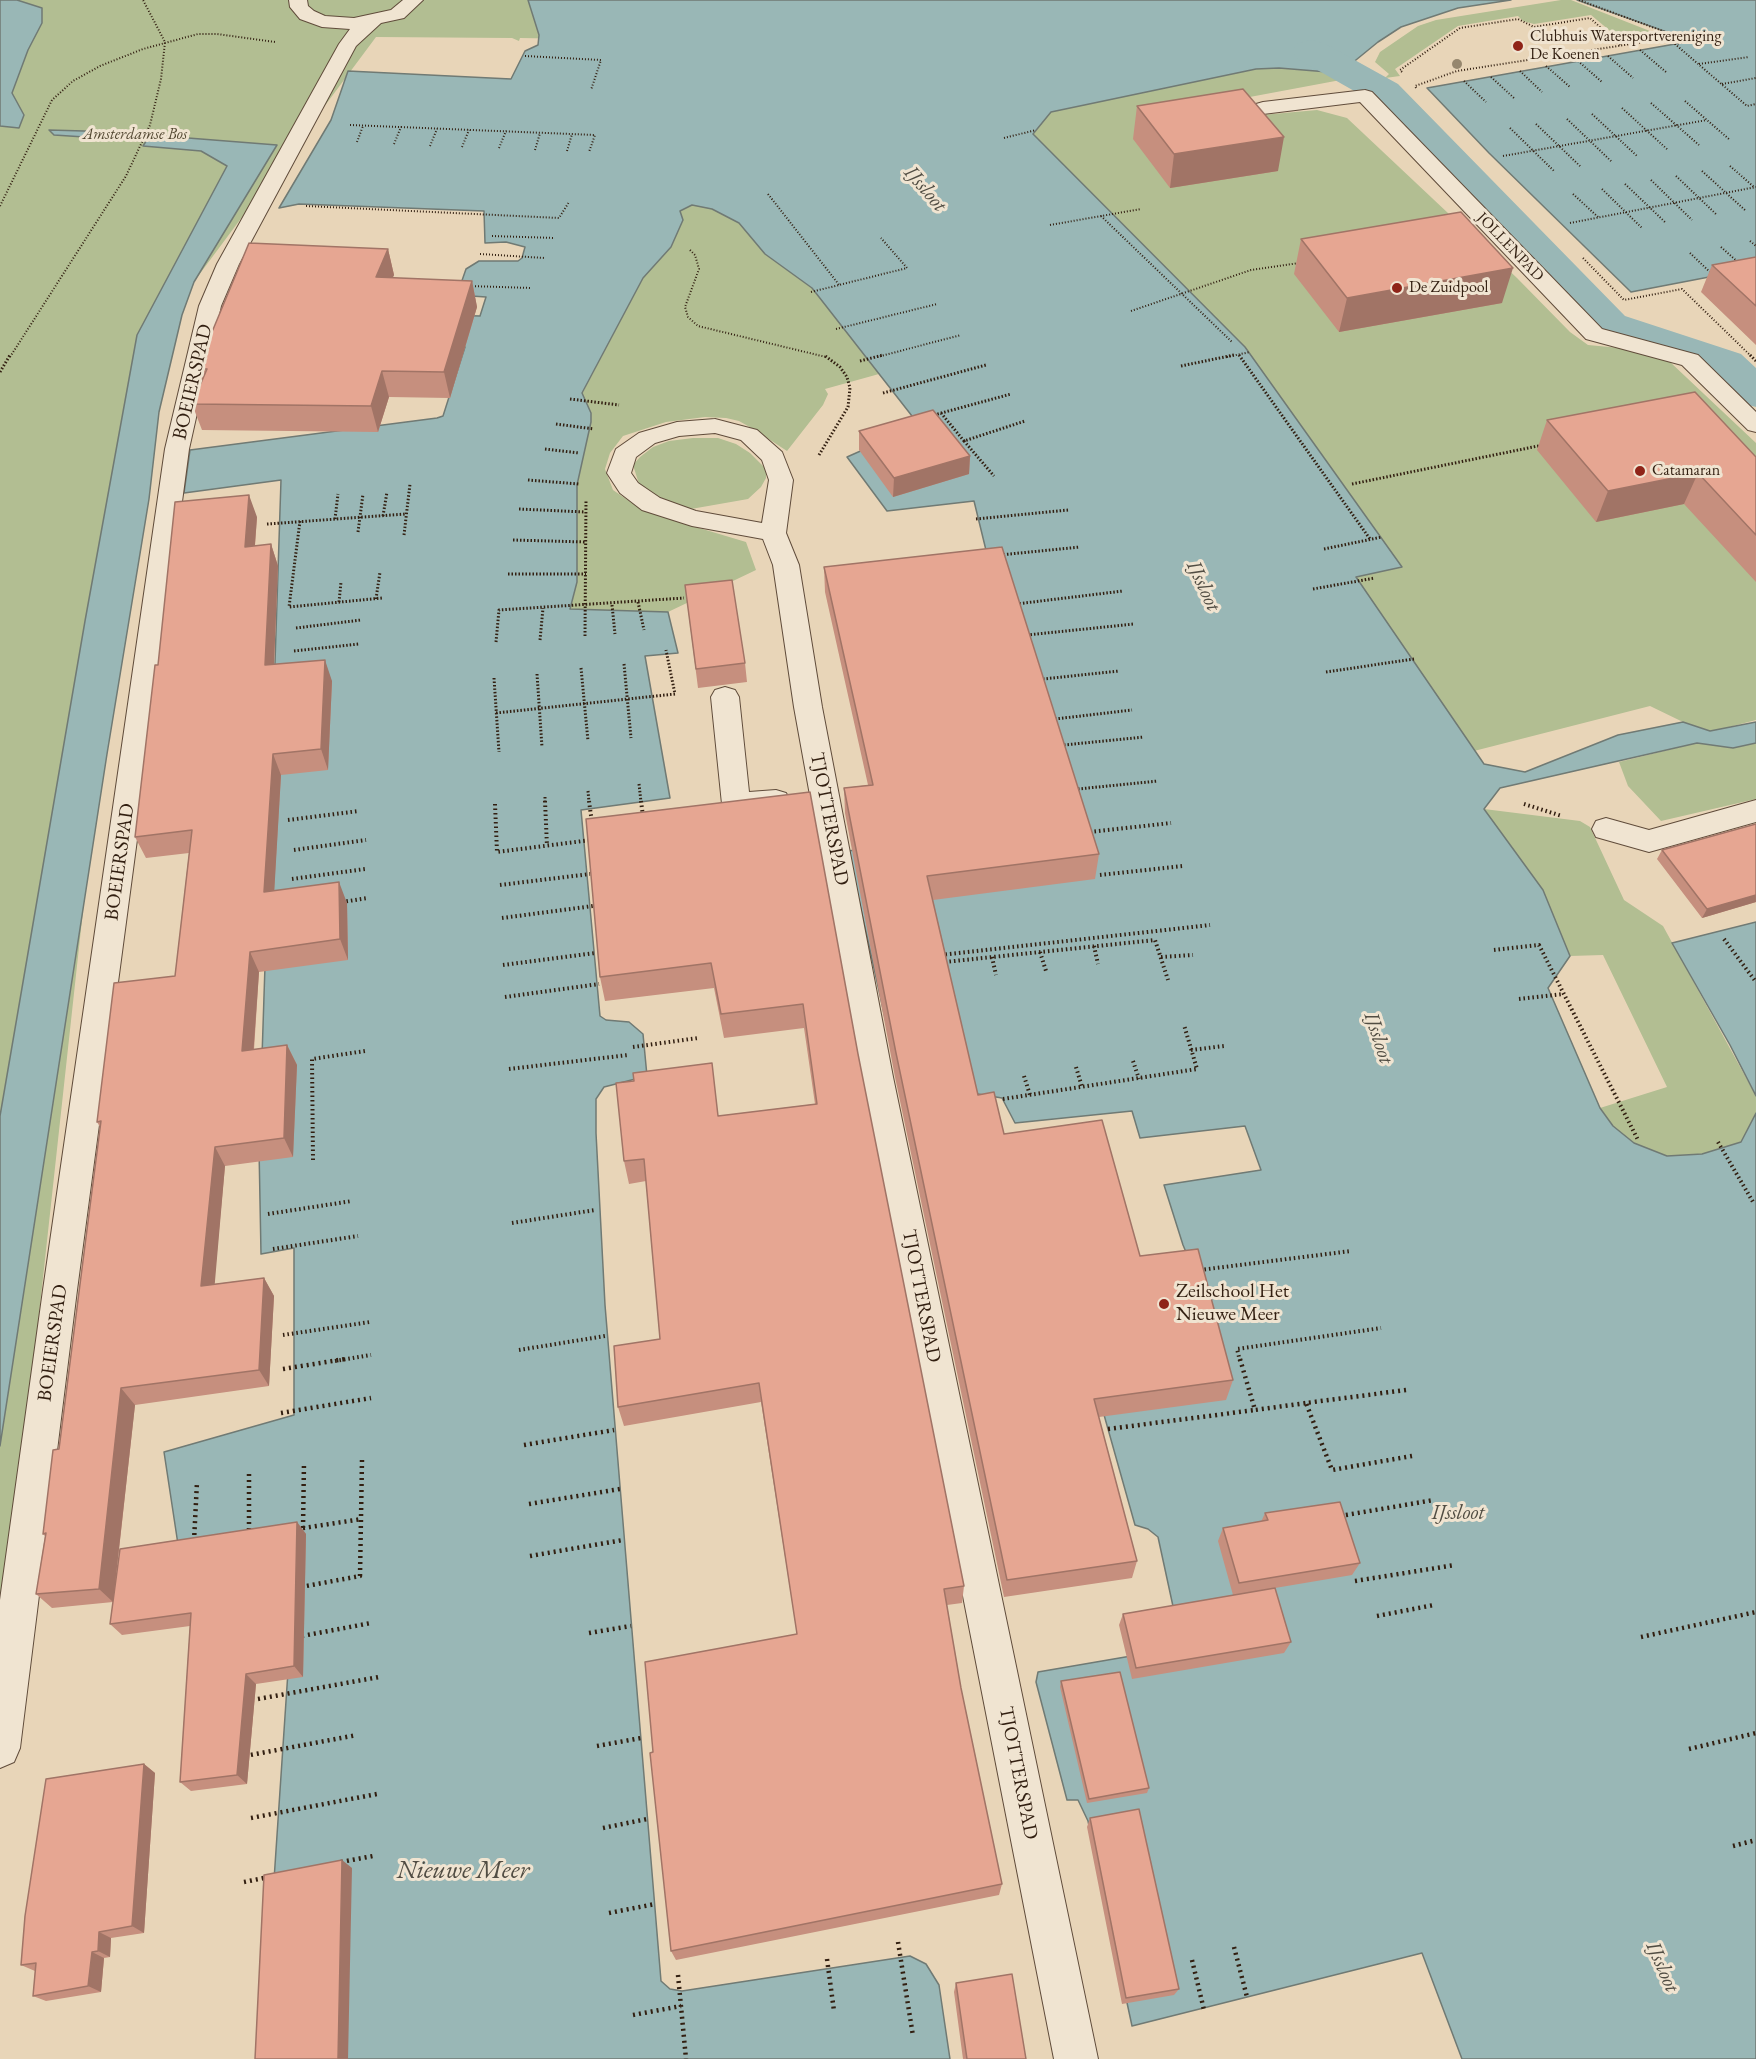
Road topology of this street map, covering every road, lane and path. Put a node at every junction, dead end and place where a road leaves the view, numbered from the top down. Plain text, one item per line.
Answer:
1 (144, 0) edge
2 (298, 0) edge
3 (414, 0) edge
4 (1579, 0) edge
5 (373, 21) junction
6 (1723, 36) dead end
7 (1667, 38) junction
8 (165, 42) junction
9 (1674, 44) junction
10 (1620, 45) junction
11 (1640, 50) dead end
12 (344, 52) junction
13 (525, 56) dead end
14 (1608, 56) dead end
15 (1749, 57) dead end
16 (1578, 61) dead end
17 (1698, 65) junction
18 (1546, 66) dead end
19 (1520, 71) dead end
20 (1666, 72) dead end
21 (1491, 77) dead end
22 (1407, 78) dead end
23 (1633, 78) dead end
24 (1756, 78) edge
25 (1464, 81) dead end
26 (1602, 82) dead end
27 (1722, 84) junction
28 (1570, 87) dead end
29 (591, 90) dead end
30 (1542, 92) dead end
31 (1423, 94) dead end
32 (1514, 98) dead end
33 (1685, 101) dead end
34 (1486, 102) dead end
35 (1652, 103) dead end
36 (1756, 104) edge
37 (1263, 108) edge
38 (1622, 108) dead end
39 (1592, 114) dead end
40 (1567, 119) dead end
41 (1707, 120) junction
42 (1536, 124) dead end
43 (344, 125) dead end
44 (1677, 125) junction
45 (363, 126) junction
46 (402, 127) junction
47 (1510, 128) dead end
48 (437, 129) junction
49 (470, 130) junction
50 (1036, 130) dead end
51 (1647, 131) junction
52 (506, 132) junction
53 (540, 133) junction
54 (572, 134) junction
55 (1616, 136) junction
56 (1004, 138) dead end
57 (1730, 140) dead end
58 (1590, 141) junction
59 (357, 142) dead end
60 (394, 144) dead end
61 (1699, 145) dead end
62 (430, 146) dead end
63 (1559, 146) junction
64 (462, 147) dead end
65 (500, 148) dead end
66 (535, 150) dead end
67 (1668, 150) dead end
68 (1533, 151) junction
69 (567, 152) dead end
70 (589, 152) dead end
71 (1503, 156) dead end
72 (1637, 156) dead end
73 (1612, 162) dead end
74 (1730, 166) dead end
75 (1581, 167) dead end
76 (1554, 171) dead end
77 (1702, 171) dead end
78 (1676, 176) dead end
79 (1652, 180) dead end
80 (1625, 184) dead end
81 (1755, 188) edge
82 (1602, 189) dead end
83 (1725, 193) junction
84 (768, 194) dead end
85 (1573, 194) dead end
86 (1699, 198) junction
87 (569, 202) dead end
88 (1675, 203) junction
89 (302, 206) dead end
90 (0, 207) edge
91 (1649, 208) junction
92 (1141, 209) dead end
93 (1746, 211) dead end
94 (1626, 212) junction
95 (1717, 215) dead end
96 (1101, 216) junction
97 (1598, 217) junction
98 (1692, 220) dead end
99 (1570, 223) dead end
100 (1666, 224) dead end
101 (1050, 225) dead end
102 (1642, 228) dead end
103 (492, 236) dead end
104 (555, 238) dead end
105 (881, 238) dead end
106 (1750, 241) dead end
107 (1756, 246) edge
108 (1721, 247) dead end
109 (690, 250) dead end
110 (1690, 253) dead end
111 (480, 254) dead end
112 (1582, 257) dead end
113 (545, 258) dead end
114 (1310, 261) edge
115 (1743, 267) edge
116 (1718, 280) dead end
117 (469, 286) edge
118 (840, 286) junction
119 (531, 288) dead end
120 (811, 292) dead end
121 (1182, 293) junction
122 (937, 304) dead end
123 (1131, 311) dead end
124 (836, 329) dead end
125 (961, 335) dead end
126 (1232, 342) dead end
127 (1250, 352) dead end
128 (1239, 355) junction
129 (860, 361) dead end
130 (1756, 361) edge
131 (986, 365) dead end
132 (1181, 366) dead end
133 (0, 372) edge
134 (883, 393) dead end
135 (1011, 394) dead end
136 (941, 413) junction
137 (929, 416) edge
138 (1025, 421) dead end
139 (556, 424) dead end
140 (1756, 425) edge
141 (599, 429) dead end
142 (964, 441) junction
143 (1550, 443) edge
144 (544, 449) dead end
145 (590, 455) dead end
146 (819, 456) dead end
147 (994, 476) dead end
148 (528, 480) dead end
149 (411, 484) dead end
150 (580, 484) dead end
151 (1352, 484) dead end
152 (387, 492) dead end
153 (338, 494) dead end
154 (363, 494) dead end
155 (519, 509) dead end
156 (1068, 510) dead end
157 (585, 512) dead end
158 (406, 514) junction
159 (383, 516) junction
160 (360, 517) junction
161 (335, 519) junction
162 (976, 519) dead end
163 (300, 521) junction
164 (267, 524) dead end
165 (358, 532) dead end
166 (773, 533) junction
167 (404, 535) dead end
168 (1382, 537) dead end
169 (1370, 539) junction
170 (513, 540) dead end
171 (586, 542) dead end
172 (1080, 547) dead end
173 (1324, 549) dead end
174 (999, 555) edge
175 (380, 572) dead end
176 (508, 574) dead end
177 (586, 574) dead end
178 (1375, 578) dead end
179 (341, 582) dead end
180 (1313, 589) dead end
181 (1123, 591) dead end
182 (381, 598) dead end
183 (684, 598) edge
184 (376, 599) junction
185 (339, 602) junction
186 (638, 602) junction
187 (612, 604) junction
188 (1013, 604) edge
189 (587, 606) junction
190 (543, 608) junction
191 (361, 620) dead end
192 (1134, 624) dead end
193 (296, 628) dead end
194 (644, 630) dead end
195 (615, 634) dead end
196 (1023, 635) edge
197 (585, 636) dead end
198 (540, 640) dead end
199 (496, 642) dead end
200 (358, 644) dead end
201 (666, 650) dead end
202 (294, 651) dead end
203 (1414, 658) dead end
204 (624, 664) dead end
205 (581, 668) dead end
206 (1119, 671) dead end
207 (1326, 672) dead end
208 (537, 674) dead end
209 (494, 678) dead end
210 (1043, 679) edge
211 (725, 697) dead end
212 (628, 699) junction
213 (585, 704) junction
214 (540, 709) junction
215 (1132, 710) dead end
216 (496, 713) junction
217 (1055, 718) edge
218 (1144, 737) dead end
219 (631, 738) dead end
220 (588, 741) dead end
221 (1064, 745) edge
222 (542, 747) dead end
223 (499, 752) dead end
224 (1158, 781) dead end
225 (639, 784) dead end
226 (1078, 789) edge
227 (588, 791) dead end
228 (825, 795) junction
229 (545, 797) dead end
230 (495, 804) dead end
231 (359, 811) dead end
232 (1756, 812) edge
233 (288, 820) dead end
234 (644, 822) edge
235 (1171, 823) dead end
236 (1606, 829) dead end
237 (593, 830) edge
238 (1090, 832) edge
239 (594, 839) edge
240 (366, 840) dead end
241 (547, 846) junction
242 (294, 850) dead end
243 (1183, 866) dead end
244 (365, 869) dead end
245 (590, 874) edge
246 (1100, 875) edge
247 (292, 879) dead end
248 (500, 885) dead end
249 (368, 898) dead end
250 (336, 903) edge
251 (593, 906) edge
252 (502, 918) dead end
253 (1210, 925) dead end
254 (1724, 939) dead end
255 (1094, 946) junction
256 (1494, 950) dead end
257 (1040, 952) junction
258 (596, 953) edge
259 (1193, 955) dead end
260 (939, 956) edge
261 (992, 957) junction
262 (1161, 957) junction
263 (936, 962) edge
264 (1098, 964) dead end
265 (503, 965) dead end
266 (1046, 971) dead end
267 (996, 975) dead end
268 (1168, 980) dead end
269 (1756, 982) edge
270 (599, 984) edge
271 (1563, 994) junction
272 (505, 997) dead end
273 (1519, 999) dead end
274 (1184, 1025) dead end
275 (698, 1038) dead end
276 (1224, 1046) dead end
277 (633, 1047) dead end
278 (1191, 1050) junction
279 (365, 1051) dead end
280 (628, 1055) dead end
281 (1133, 1060) dead end
282 (1076, 1067) dead end
283 (509, 1070) dead end
284 (1024, 1076) dead end
285 (1138, 1078) junction
286 (1082, 1087) junction
287 (1030, 1095) junction
288 (1003, 1098) dead end
289 (1638, 1140) dead end
290 (1718, 1142) dead end
291 (313, 1160) dead end
292 (352, 1201) dead end
293 (1753, 1202) dead end
294 (595, 1210) dead end
295 (268, 1214) dead end
296 (512, 1223) dead end
297 (358, 1236) dead end
298 (273, 1249) dead end
299 (1351, 1251) dead end
300 (1192, 1271) edge
301 (370, 1322) dead end
302 (1381, 1328) dead end
303 (283, 1335) dead end
304 (605, 1336) dead end
305 (519, 1350) dead end
306 (371, 1355) dead end
307 (283, 1369) dead end
308 (1406, 1390) dead end
309 (371, 1398) dead end
310 (1306, 1403) junction
311 (1255, 1410) junction
312 (281, 1413) dead end
313 (1108, 1429) edge
314 (614, 1430) edge
315 (524, 1445) dead end
316 (1412, 1456) dead end
317 (362, 1460) dead end
318 (304, 1462) dead end
319 (249, 1474) dead end
320 (197, 1482) dead end
321 (620, 1489) dead end
322 (1434, 1500) dead end
323 (529, 1504) dead end
324 (1337, 1516) edge
325 (362, 1519) junction
326 (303, 1528) junction
327 (292, 1529) edge
328 (260, 1534) edge
329 (249, 1536) junction
330 (238, 1538) edge
331 (623, 1540) dead end
332 (205, 1543) edge
333 (194, 1544) junction
334 (184, 1546) edge
335 (530, 1556) dead end
336 (1455, 1565) dead end
337 (1355, 1581) edge
338 (290, 1589) edge
339 (1434, 1605) dead end
340 (1756, 1612) edge
341 (1377, 1616) dead end
342 (371, 1623) dead end
343 (631, 1626) dead end
344 (589, 1633) dead end
345 (1641, 1637) dead end
346 (294, 1638) edge
347 (379, 1677) dead end
348 (258, 1699) edge
349 (1756, 1733) edge
350 (357, 1735) dead end
351 (641, 1738) dead end
352 (597, 1746) dead end
353 (0, 1748) edge
354 (1689, 1749) dead end
355 (243, 1756) edge
356 (377, 1794) dead end
357 (250, 1818) dead end
358 (647, 1819) dead end
359 (603, 1828) dead end
360 (1756, 1840) edge
361 (1733, 1846) dead end
362 (373, 1856) dead end
363 (338, 1863) edge
364 (279, 1875) edge
365 (244, 1882) dead end
366 (655, 1904) dead end
367 (609, 1913) dead end
368 (897, 1942) edge
369 (1234, 1947) dead end
370 (826, 1959) edge
371 (1192, 1960) dead end
372 (678, 1975) edge
373 (1247, 1997) dead end
374 (681, 2006) junction
375 (1204, 2010) dead end
376 (834, 2011) dead end
377 (633, 2015) dead end
378 (913, 2036) dead end
379 (686, 2059) edge
380 (1076, 2059) edge

1 - 8 path
2 - 5 lane
3 - 5 lane
4 - 7 path
5 - 12 lane, BOEIERSPAD
6 - 9 path
7 - 9 path
7 - 10 path
8 - 12 path
8 - 90 path
8 - 133 path
9 - 17 path
10 - 22 path
10 - 31 path
11 - 20 path
12 - 353 lane, BOEIERSPAD
13 - 29 path
14 - 23 path
15 - 17 path
16 - 26 path
17 - 27 path
18 - 28 path
19 - 30 path
21 - 32 path
24 - 27 path
25 - 34 path
27 - 36 path
33 - 41 path
35 - 44 path
37 - 140 lane, JOLLENPAD
38 - 51 path
39 - 55 path
40 - 58 path
41 - 44 path
41 - 57 path
42 - 63 path
43 - 45 path
44 - 51 path
44 - 61 path
45 - 46 path
45 - 59 path
46 - 48 path
46 - 60 path
47 - 68 path
48 - 49 path
48 - 62 path
49 - 52 path
49 - 64 path
50 - 56 path
51 - 55 path
51 - 67 path
52 - 53 path
52 - 65 path
53 - 54 path
53 - 66 path
54 - 69 path
54 - 70 path
55 - 58 path
55 - 72 path
58 - 63 path
58 - 73 path
63 - 68 path
63 - 75 path
68 - 71 path
68 - 76 path
74 - 81 path
77 - 83 path
78 - 86 path
79 - 88 path
80 - 91 path
81 - 83 path
82 - 94 path
83 - 86 path
83 - 93 path
84 - 118 path
85 - 97 path
86 - 88 path
86 - 95 path
87 - 89 path
88 - 91 path
88 - 98 path
91 - 94 path
91 - 100 path
92 - 96 path
94 - 97 path
94 - 102 path
96 - 101 path
96 - 121 path
97 - 99 path
103 - 104 path
105 - 118 path
106 - 107 path
108 - 115 path
109 - 146 path
110 - 116 path
111 - 113 path
112 - 130 path
114 - 121 path
117 - 119 path
118 - 120 path
121 - 123 path
121 - 126 path
122 - 124 path
125 - 129 path
127 - 128 path
128 - 132 path
128 - 169 path
131 - 134 path
135 - 136 path
136 - 137 path
136 - 142 path
138 - 142 path
139 - 141 path
142 - 147 path
143 - 151 path
144 - 145 path
148 - 150 path
149 - 158 path
152 - 159 path
153 - 161 path
154 - 160 path
155 - 157 path
156 - 162 path
158 - 159 path
158 - 167 path
159 - 160 path
160 - 161 path
160 - 165 path
161 - 163 path
163 - 164 path
163 - 185 path
166 - 166 lane
166 - 228 lane, TJOTTERSPAD
168 - 169 path
169 - 173 path
170 - 171 path
172 - 174 path
175 - 184 path
176 - 177 path
178 - 180 path
179 - 185 path
181 - 188 path
182 - 184 path
183 - 186 path
184 - 185 path
186 - 187 path
186 - 194 path
187 - 189 path
187 - 195 path
189 - 190 path
189 - 197 path
190 - 198 path
190 - 199 path
191 - 193 path
192 - 196 path
200 - 202 path
201 - 212 path
203 - 207 path
204 - 212 path
205 - 213 path
206 - 210 path
208 - 214 path
209 - 216 path
211 - 228 lane
212 - 213 path
212 - 219 path
213 - 214 path
213 - 220 path
214 - 216 path
214 - 222 path
215 - 217 path
216 - 223 path
218 - 221 path
224 - 226 path
225 - 234 path
227 - 237 path
228 - 380 lane, TJOTTERSPAD
229 - 241 path
230 - 241 path
231 - 233 path
232 - 236 lane
235 - 238 path
239 - 241 path
240 - 242 path
243 - 246 path
244 - 247 path
245 - 248 path
249 - 250 path
251 - 252 path
253 - 260 path
254 - 269 path
255 - 257 path
255 - 262 path
255 - 264 path
256 - 271 path
257 - 261 path
257 - 266 path
258 - 265 path
259 - 262 path
261 - 263 path
261 - 267 path
262 - 268 path
270 - 272 path
271 - 273 path
271 - 289 path
274 - 278 path
275 - 277 path
276 - 278 path
278 - 285 path
279 - 291 path
280 - 283 path
281 - 285 path
282 - 286 path
284 - 287 path
285 - 286 path
286 - 287 path
287 - 288 path
290 - 293 path
292 - 295 path
294 - 296 path
297 - 298 path
299 - 300 path
301 - 303 path
302 - 311 path
304 - 305 path
306 - 307 path
308 - 310 path
309 - 312 path
310 - 311 path
310 - 316 path
311 - 313 path
314 - 315 path
317 - 325 path
318 - 326 path
319 - 329 path
320 - 333 path
321 - 323 path
322 - 324 path
325 - 326 path
325 - 338 path
326 - 327 path
328 - 329 path
329 - 330 path
331 - 335 path
332 - 333 path
333 - 334 path
336 - 337 path
339 - 341 path
340 - 345 path
342 - 346 path
343 - 344 path
347 - 348 path
349 - 354 path
350 - 355 path
351 - 352 path
356 - 357 path
358 - 359 path
360 - 361 path
362 - 363 path
364 - 365 path
366 - 367 path
368 - 378 path
369 - 373 path
370 - 376 path
371 - 375 path
372 - 374 path
374 - 377 path
374 - 379 path

